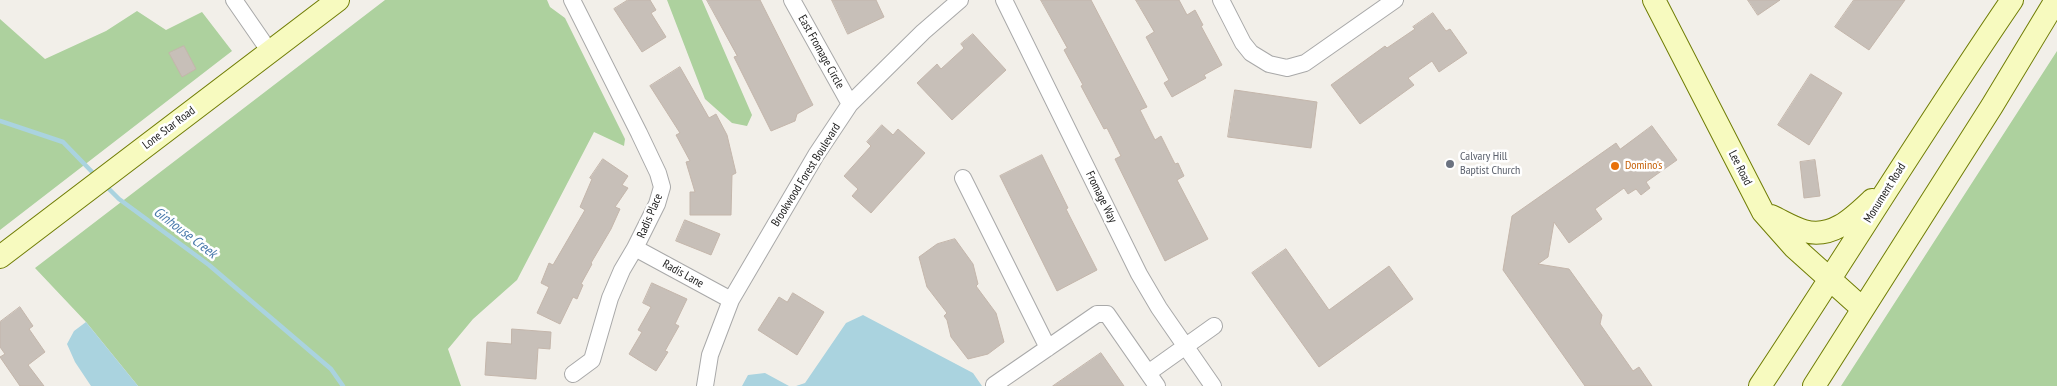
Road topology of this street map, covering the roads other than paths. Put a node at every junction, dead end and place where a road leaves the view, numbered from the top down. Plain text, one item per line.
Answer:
1 (234, 0) edge
2 (338, 0) edge
3 (572, 0) edge
4 (792, 0) edge
5 (960, 0) edge
6 (1004, 0) edge
7 (1220, 0) edge
8 (1395, 0) edge
9 (1654, 0) edge
10 (2012, 0) edge
11 (2056, 0) edge
12 (270, 52) junction
13 (850, 104) junction
14 (963, 178) dead end
15 (1893, 180) junction
16 (1763, 212) junction
17 (635, 248) junction
18 (0, 256) edge
19 (1830, 280) junction
20 (730, 300) junction
21 (1863, 309) junction
22 (1214, 326) dead end
23 (1184, 346) junction
24 (1048, 348) junction
25 (573, 374) dead end
26 (1152, 380) edge
27 (994, 385) edge
28 (705, 386) edge
29 (1213, 386) edge
30 (1760, 386) edge
31 (1814, 386) edge

1 - 12 street
2 - 12 main road, Lone Star Road
3 - 17 street, Radis Place
4 - 13 street, East Fromage Circle
5 - 13 street, Brookwood Forest Boulevard
6 - 23 street, Fromage Way
7 - 8 street
9 - 16 main road, Lee Road
10 - 15 main road, Monument Road
11 - 21 main road
12 - 18 main road, Lone Star Road
13 - 20 street, Brookwood Forest Boulevard
14 - 24 street
15 - 16 main road
15 - 19 main road, Monument Road
16 - 19 main road, Lee Road
17 - 20 street, Radis Lane
17 - 25 street, Radis Place
19 - 21 main road, Lee Road
19 - 30 main road, Monument Road
20 - 28 street, Brookwood Forest Boulevard
21 - 31 main road
22 - 23 street
23 - 26 street
23 - 29 street, Fromage Way
24 - 26 street
24 - 27 street

